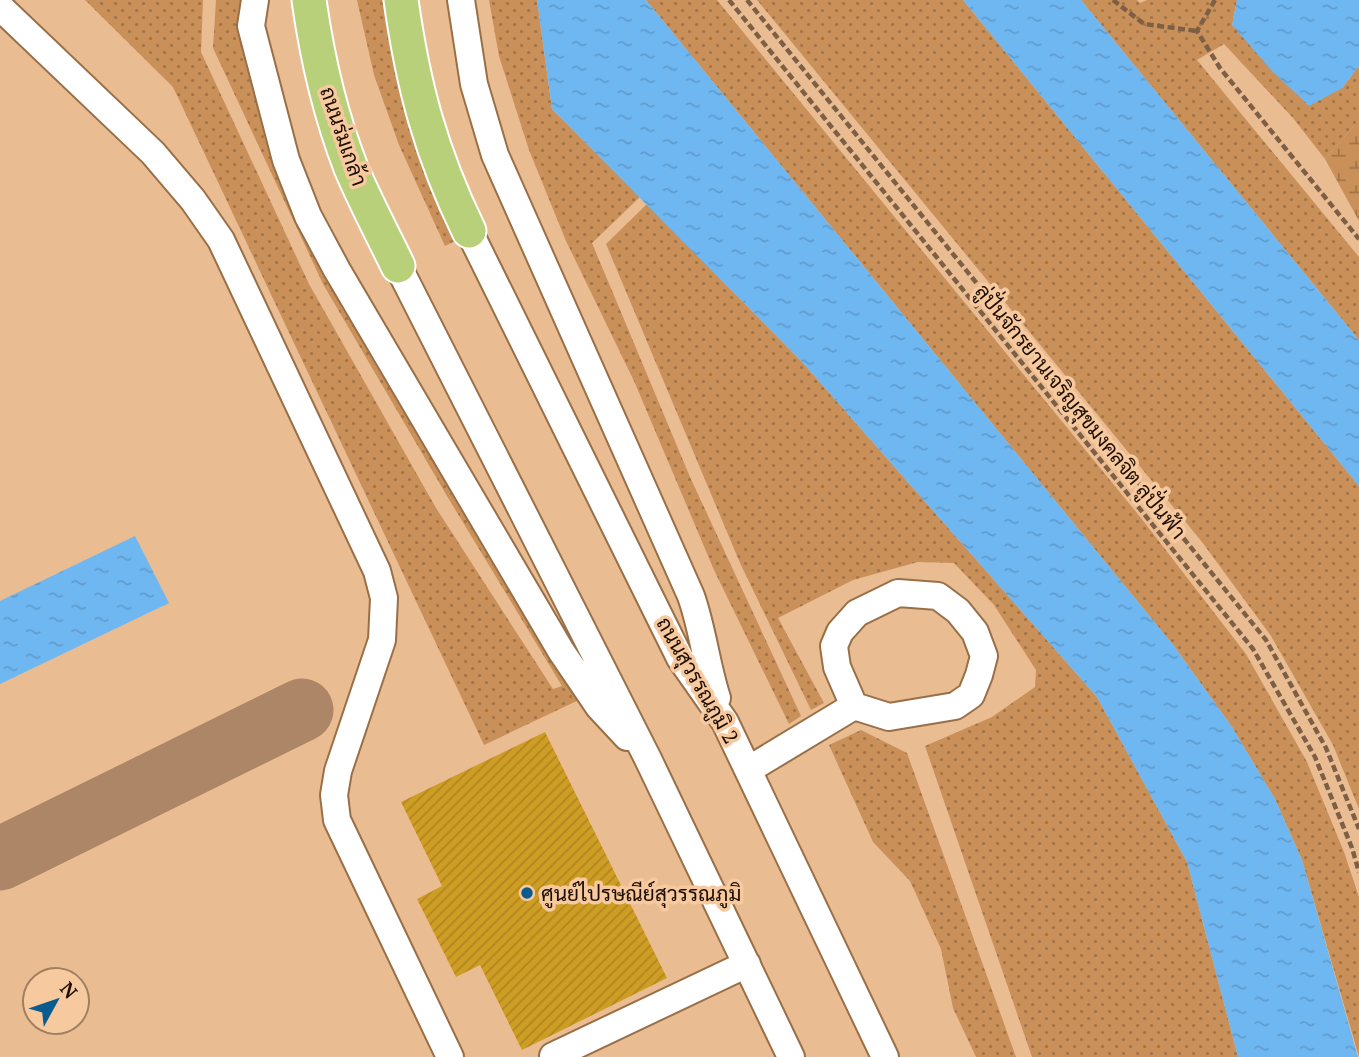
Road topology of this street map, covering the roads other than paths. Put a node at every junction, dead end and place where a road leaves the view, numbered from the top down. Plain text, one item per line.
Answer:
1 (255, 0) edge
2 (309, 0) edge
3 (401, 0) edge
4 (461, 0) edge
5 (0, 7) edge
6 (469, 231) joint
7 (398, 266) joint
8 (854, 706) junction
9 (725, 722) junction
10 (648, 759) junction
11 (748, 770) junction
12 (747, 964) junction
13 (553, 1056) edge
14 (450, 1057) edge
15 (791, 1057) edge
16 (885, 1057) edge

1 - 10 street
2 - 7 main road, ถนนร่มเกล้า
3 - 6 main road
4 - 9 street
5 - 14 street
6 - 9 street, ถนนสุวรรณภูมิ 2
7 - 10 street
8 - 8 street
8 - 11 street
9 - 11 street, ถนนสุวรรณภูมิ 2
10 - 12 street
11 - 16 street, ถนนสุวรรณภูมิ 2
12 - 13 street
12 - 15 street

